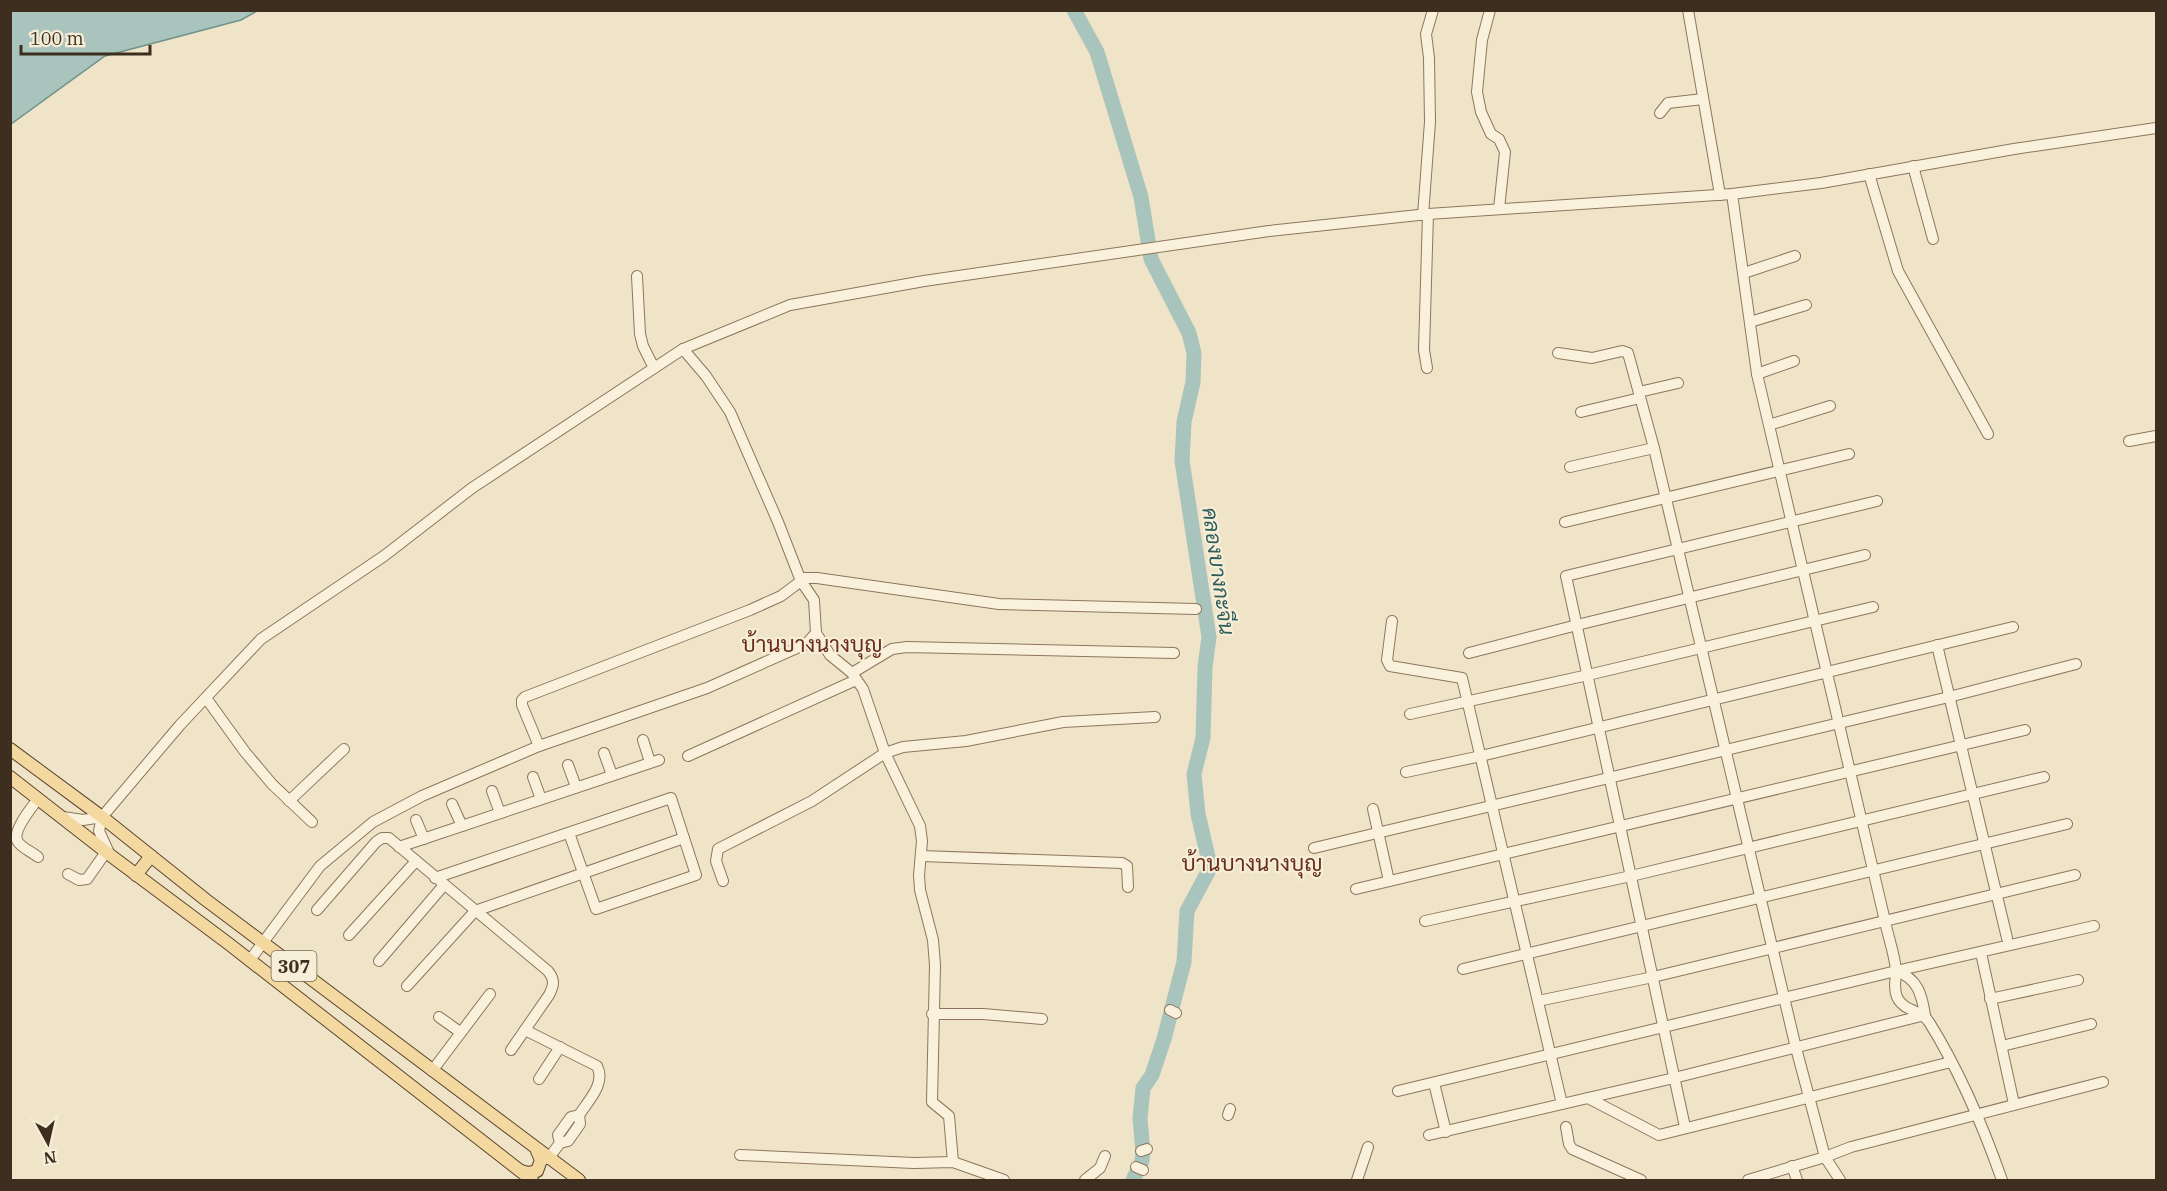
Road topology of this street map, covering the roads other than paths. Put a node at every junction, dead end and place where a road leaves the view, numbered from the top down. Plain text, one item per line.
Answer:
1 (1433, 10) edge
2 (1490, 10) edge
3 (1688, 10) edge
4 (1703, 99) junction
5 (1660, 113) dead end
6 (2157, 128) edge
7 (1913, 166) junction
8 (1869, 174) junction
9 (1732, 194) junction
10 (1720, 195) junction
11 (1499, 209) junction
12 (1426, 215) junction
13 (1933, 239) dead end
14 (1795, 256) dead end
15 (1744, 273) junction
16 (637, 276) dead end
17 (1806, 305) dead end
18 (1750, 322) junction
19 (683, 349) junction
20 (1558, 353) dead end
21 (1794, 361) dead end
22 (1428, 368) dead end
23 (654, 369) junction
24 (1757, 374) junction
25 (1678, 383) dead end
26 (1640, 395) junction
27 (1830, 406) dead end
28 (1581, 412) dead end
29 (1769, 425) junction
30 (1988, 434) dead end
31 (2157, 436) edge
32 (2129, 441) dead end
33 (1654, 448) junction
34 (1849, 454) dead end
35 (1570, 467) dead end
36 (1779, 471) junction
37 (1666, 498) junction
38 (1877, 501) dead end
39 (1792, 520) junction
40 (1565, 522) dead end
41 (1678, 548) junction
42 (1865, 555) dead end
43 (1802, 570) junction
44 (801, 580) junction
45 (1690, 598) junction
46 (1873, 607) dead end
47 (1196, 609) dead end
48 (1392, 621) dead end
49 (1815, 621) junction
50 (1577, 625) junction
51 (2013, 627) dead end
52 (816, 633) junction
53 (1937, 645) junction
54 (1702, 649) junction
55 (1174, 653) dead end
56 (1469, 653) dead end
57 (2076, 664) dead end
58 (1827, 671) junction
59 (1588, 675) junction
60 (854, 676) junction
61 (1949, 697) junction
62 (206, 698) junction
63 (1713, 699) junction
64 (1468, 701) junction
65 (1410, 714) dead end
66 (1155, 717) dead end
67 (1839, 722) junction
68 (1599, 726) junction
69 (2025, 730) dead end
70 (643, 740) dead end
71 (539, 746) junction
72 (1960, 746) junction
73 (10, 749) edge
74 (344, 749) dead end
75 (1725, 749) junction
76 (604, 753) dead end
77 (885, 753) junction
78 (688, 756) dead end
79 (1481, 756) junction
80 (568, 765) dead end
81 (1406, 772) dead end
82 (1851, 772) junction
83 (612, 775) junction
84 (1610, 776) junction
85 (10, 777) edge
86 (533, 777) dead end
87 (2044, 777) dead end
88 (576, 788) junction
89 (492, 791) dead end
90 (1972, 794) junction
91 (1737, 798) junction
92 (38, 799) junction
93 (541, 799) junction
94 (289, 801) junction
95 (452, 804) dead end
96 (1492, 805) junction
97 (1373, 809) dead end
98 (500, 813) junction
99 (60, 816) junction
100 (102, 817) junction
101 (416, 820) dead end
102 (312, 822) dead end
103 (1862, 822) junction
104 (1620, 825) junction
105 (2067, 825) dead end
106 (462, 826) junction
107 (569, 833) junction
108 (1378, 833) junction
109 (424, 838) junction
110 (684, 838) junction
111 (1984, 845) junction
112 (399, 847) junction
113 (1314, 848) dead end
114 (1749, 848) junction
115 (108, 854) junction
116 (1504, 854) junction
117 (38, 856) dead end
118 (151, 856) junction
119 (921, 856) junction
120 (416, 861) junction
121 (1874, 871) junction
122 (68, 874) dead end
123 (583, 874) junction
124 (136, 875) junction
125 (2075, 875) dead end
126 (1631, 876) junction
127 (435, 878) junction
128 (723, 881) dead end
129 (1389, 881) junction
130 (444, 885) junction
131 (1128, 887) dead end
132 (1356, 889) dead end
133 (1996, 894) junction
134 (1761, 898) junction
135 (1515, 902) junction
136 (317, 910) dead end
137 (475, 911) junction
138 (1425, 921) dead end
139 (1885, 921) junction
140 (2094, 926) dead end
141 (1642, 927) junction
142 (349, 935) dead end
143 (2007, 938) dead end
144 (262, 943) junction
145 (1773, 948) junction
146 (1981, 953) junction
147 (1527, 955) junction
148 (250, 960) junction
149 (379, 962) dead end
150 (1463, 969) dead end
151 (1896, 971) junction
152 (1653, 977) junction
153 (2078, 980) dead end
154 (407, 986) dead end
155 (490, 994) dead end
156 (1784, 999) junction
157 (1990, 999) junction
158 (1538, 1001) junction
159 (933, 1014) junction
160 (1925, 1016) junction
161 (439, 1017) dead end
162 (1042, 1019) dead end
163 (2091, 1024) dead end
164 (1664, 1027) junction
165 (525, 1030) junction
166 (460, 1032) junction
167 (2002, 1046) junction
168 (560, 1047) junction
169 (1796, 1048) junction
170 (511, 1050) dead end
171 (1550, 1055) junction
172 (1952, 1062) junction
173 (432, 1071) junction
174 (1674, 1078) junction
175 (539, 1079) dead end
176 (2103, 1082) dead end
177 (1434, 1083) junction
178 (1398, 1091) dead end
179 (1588, 1098) junction
180 (1809, 1098) junction
181 (1562, 1104) junction
182 (2014, 1104) junction
183 (1976, 1116) junction
184 (1566, 1127) dead end
185 (1685, 1127) junction
186 (1446, 1132) junction
187 (1429, 1136) dead end
188 (1368, 1147) dead end
189 (537, 1151) junction
190 (740, 1155) dead end
191 (1105, 1156) dead end
192 (1825, 1157) junction
193 (548, 1159) junction
194 (953, 1162) junction
195 (1792, 1166) junction
196 (521, 1171) junction
197 (532, 1180) edge
198 (565, 1180) edge
199 (577, 1180) edge
200 (1000, 1180) edge
201 (1085, 1180) edge
202 (1357, 1180) edge
203 (1641, 1180) edge
204 (1748, 1180) edge
205 (1797, 1180) edge
206 (1840, 1180) edge
207 (2002, 1180) edge

1 - 12 street
2 - 11 street
3 - 4 street
4 - 5 street
4 - 10 street
6 - 7 street
7 - 8 street
7 - 13 street
8 - 9 street
8 - 30 street
9 - 10 street
9 - 15 street
10 - 11 street
11 - 12 street
12 - 19 street
12 - 22 street
14 - 15 street
15 - 18 street
16 - 23 street
17 - 18 street
18 - 24 street
19 - 23 street
19 - 44 street
20 - 26 street
21 - 24 street
23 - 62 street
24 - 29 street
25 - 26 street
26 - 28 street
26 - 33 street
27 - 29 street
29 - 36 street
31 - 32 street
33 - 35 street
33 - 37 street
34 - 36 street
36 - 37 street
36 - 39 street
37 - 40 street
37 - 41 street
38 - 39 street
39 - 41 street
39 - 43 street
41 - 45 street
41 - 50 street
42 - 43 street
43 - 45 street
43 - 49 street
44 - 47 street
44 - 52 street
44 - 71 street
45 - 50 street
45 - 54 street
46 - 49 street
48 - 64 street
49 - 54 street
49 - 58 street
50 - 56 street
50 - 59 street
51 - 53 street
52 - 60 street
52 - 71 street
53 - 58 street
53 - 61 street
54 - 59 street
54 - 63 street
55 - 60 street
57 - 61 street
58 - 63 street
58 - 67 street
59 - 64 street
59 - 68 street
60 - 77 street
60 - 78 street
61 - 67 street
61 - 72 street
62 - 94 street
62 - 100 street
63 - 68 street
63 - 75 street
64 - 65 street
64 - 79 street
66 - 77 street
67 - 75 street
67 - 82 street
68 - 79 street
68 - 84 street
69 - 72 street
70 - 83 street
71 - 144 street
72 - 82 street
72 - 90 street
73 - 100 main road, 307
74 - 94 street
75 - 84 street
75 - 91 street
76 - 83 street
77 - 119 street
77 - 128 street
79 - 81 street
79 - 96 street
80 - 88 street
82 - 91 street
82 - 103 street
83 - 88 street
84 - 96 street
84 - 104 street
85 - 92 main road, 307
86 - 93 street
87 - 90 street
88 - 93 street
89 - 98 street
90 - 103 street
90 - 111 street
91 - 104 street
91 - 114 street
92 - 99 main road, 307
92 - 117 street
93 - 98 street
94 - 102 street
95 - 106 street
96 - 108 street
96 - 116 street
97 - 108 street
98 - 106 street
99 - 100 street
99 - 115 main road, 307
100 - 115 street
100 - 118 main road, 307
101 - 109 street
103 - 114 street
103 - 121 street
104 - 116 street
104 - 126 street
105 - 111 street
106 - 109 street
107 - 110 street
107 - 123 street
107 - 127 street
108 - 113 street
108 - 129 street
109 - 112 street
110 - 123 street
110 - 123 street
111 - 121 street
111 - 133 street
112 - 120 street
112 - 136 street
114 - 126 street
114 - 134 street
115 - 122 street
115 - 124 main road, 307
116 - 129 street
116 - 135 street
118 - 124 main road
118 - 144 main road, 307
119 - 131 street
119 - 159 street
120 - 127 street
120 - 142 street
121 - 134 street
121 - 139 street
123 - 137 street
124 - 148 main road, 307
125 - 133 street
126 - 135 street
126 - 141 street
127 - 130 street
129 - 132 street
130 - 137 street
130 - 149 street
133 - 139 street
133 - 143 street
134 - 141 street
134 - 145 street
135 - 138 street
135 - 147 street
137 - 154 street
137 - 165 street
139 - 145 street
139 - 151 street
140 - 146 street
141 - 147 street
141 - 152 street
144 - 148 street
144 - 173 main road, 307
145 - 152 street
145 - 156 street
146 - 151 street
146 - 157 street
147 - 150 street
147 - 158 street
148 - 196 main road, 307
151 - 156 street
151 - 160 street
151 - 160 street
152 - 158 street
152 - 164 street
153 - 157 street
155 - 166 street
156 - 164 street
156 - 169 street
157 - 167 street
158 - 171 street
159 - 162 street
159 - 194 street
160 - 169 street
160 - 172 street
161 - 166 street
163 - 167 street
164 - 171 street
164 - 174 street
165 - 168 street
165 - 170 street
166 - 173 street
167 - 182 street
168 - 175 street
168 - 193 street
169 - 174 street
169 - 180 street
171 - 177 street
171 - 181 street
172 - 180 street
172 - 183 street
173 - 189 main road, 307
174 - 179 street
174 - 185 street
176 - 182 street
177 - 178 street
177 - 186 street
179 - 181 street
179 - 185 street
180 - 185 street
180 - 192 street
181 - 186 street
182 - 183 street
183 - 192 street
183 - 207 street
184 - 203 street
186 - 187 street
188 - 202 street
189 - 193 main road, 307
189 - 196 main road
190 - 194 street
191 - 201 street
192 - 195 street
192 - 206 street
193 - 199 main road, 307
194 - 200 street
195 - 204 street
195 - 205 street
196 - 197 main road, 307
198 - 199 main road

